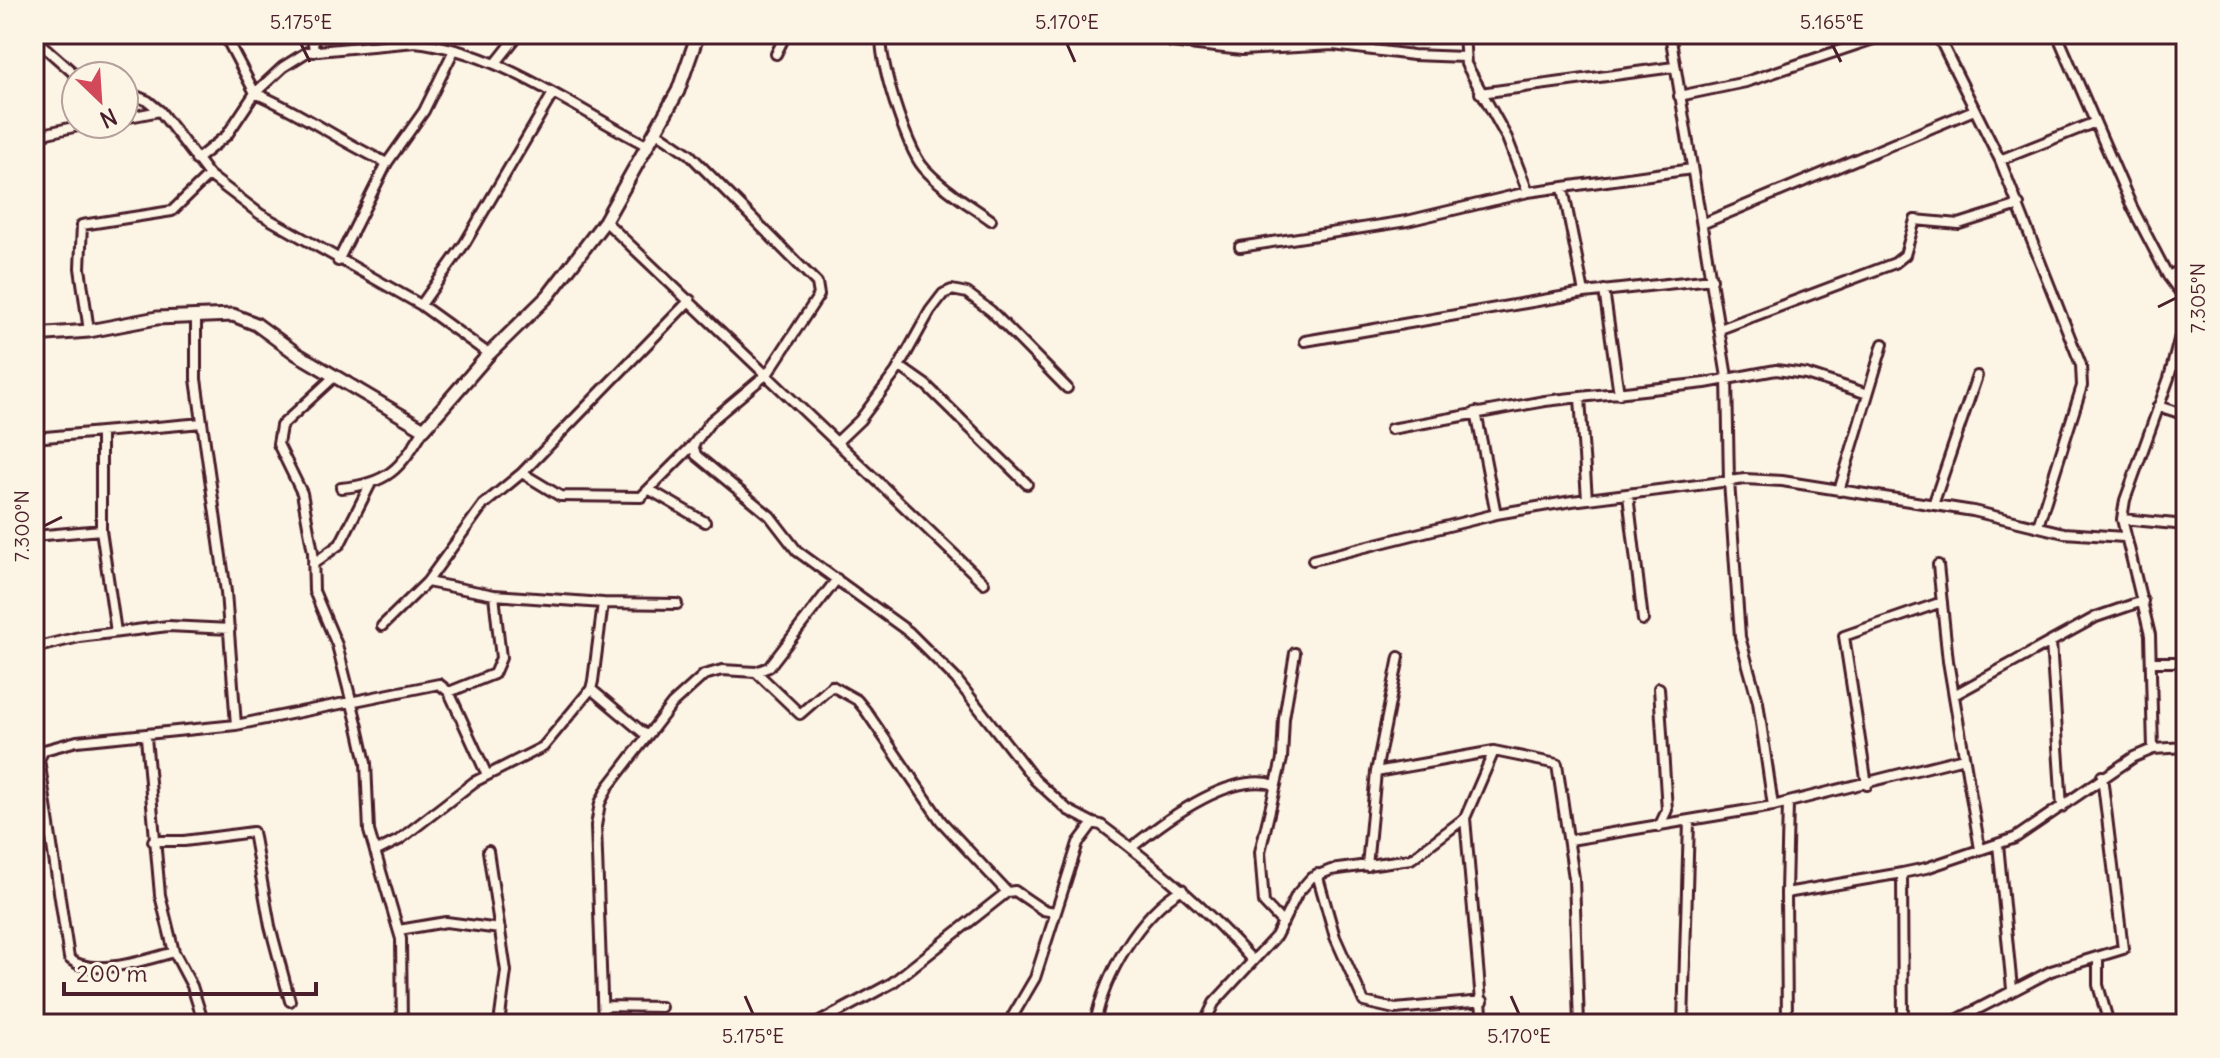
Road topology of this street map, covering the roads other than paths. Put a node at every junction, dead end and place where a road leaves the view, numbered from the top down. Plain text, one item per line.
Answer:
1 (224, 34) edge
2 (312, 34) edge
3 (519, 34) edge
4 (698, 34) edge
5 (786, 34) edge
6 (882, 34) edge
7 (1464, 34) edge
8 (1670, 34) edge
9 (1888, 34) edge
10 (1937, 34) edge
11 (2057, 34) edge
12 (34, 38) edge
13 (415, 38) edge
14 (1171, 42) dead end
15 (454, 50) junction
16 (314, 52) junction
17 (776, 54) dead end
18 (1464, 57) junction
19 (60, 61) edge
20 (496, 63) junction
21 (1674, 67) junction
22 (255, 93) junction
23 (1480, 93) junction
24 (552, 95) junction
25 (1679, 96) junction
26 (140, 98) edge
27 (1974, 110) junction
28 (160, 111) junction
29 (140, 115) edge
30 (2093, 123) junction
31 (60, 130) edge
32 (655, 131) junction
33 (34, 136) edge
34 (648, 146) junction
35 (196, 160) junction
36 (2000, 160) junction
37 (387, 163) junction
38 (1692, 169) junction
39 (209, 175) junction
40 (1563, 188) junction
41 (1528, 192) junction
42 (2019, 205) junction
43 (991, 220) dead end
44 (605, 221) junction
45 (1704, 223) junction
46 (1240, 247) dead end
47 (338, 261) junction
48 (2186, 268) edge
49 (2168, 276) junction
50 (1712, 279) junction
51 (1604, 290) junction
52 (1584, 293) junction
53 (690, 300) junction
54 (2186, 300) edge
55 (421, 305) junction
56 (2186, 313) edge
57 (196, 315) junction
58 (1720, 329) junction
59 (89, 331) junction
60 (34, 335) edge
61 (1305, 341) dead end
62 (1883, 344) dead end
63 (489, 354) junction
64 (899, 366) junction
65 (768, 373) junction
66 (335, 376) junction
67 (1977, 376) dead end
68 (1727, 377) junction
69 (1067, 388) dead end
70 (1619, 394) junction
71 (1868, 394) junction
72 (1580, 398) junction
73 (2158, 406) junction
74 (1476, 412) junction
75 (2186, 415) edge
76 (202, 423) junction
77 (424, 429) junction
78 (1391, 429) dead end
79 (101, 433) junction
80 (34, 438) edge
81 (838, 441) junction
82 (693, 445) junction
83 (522, 473) junction
84 (1729, 481) junction
85 (1027, 484) dead end
86 (370, 485) junction
87 (341, 488) dead end
88 (650, 490) junction
89 (1839, 491) junction
90 (1628, 495) junction
91 (1587, 499) junction
92 (1933, 505) junction
93 (1496, 514) junction
94 (2122, 519) junction
95 (705, 522) dead end
96 (2186, 525) edge
97 (2038, 526) junction
98 (101, 530) junction
99 (34, 536) edge
100 (2124, 537) junction
101 (1313, 560) dead end
102 (313, 564) junction
103 (1938, 565) dead end
104 (837, 579) junction
105 (427, 582) junction
106 (984, 583) dead end
107 (494, 595) junction
108 (2143, 601) junction
109 (1942, 602) junction
110 (603, 603) junction
111 (677, 604) dead end
112 (1643, 620) dead end
113 (382, 626) dead end
114 (230, 629) junction
115 (116, 632) junction
116 (2051, 642) junction
117 (34, 648) edge
118 (1295, 653) dead end
119 (1399, 657) dead end
120 (2153, 662) junction
121 (2186, 662) edge
122 (756, 672) junction
123 (1659, 688) dead end
124 (591, 689) junction
125 (449, 692) junction
126 (1954, 695) junction
127 (351, 701) junction
128 (236, 725) junction
129 (647, 736) junction
130 (146, 737) junction
131 (2186, 747) edge
132 (2153, 749) junction
133 (1494, 751) junction
134 (1964, 758) junction
135 (1376, 772) junction
136 (487, 775) junction
137 (2102, 776) junction
138 (1276, 785) junction
139 (1867, 785) junction
140 (1788, 803) junction
141 (1773, 806) junction
142 (2062, 807) junction
143 (1667, 810) junction
144 (1465, 818) junction
145 (1689, 822) junction
146 (1093, 823) junction
147 (1676, 824) junction
148 (1659, 827) junction
149 (1570, 840) junction
150 (153, 841) junction
151 (1998, 844) junction
152 (1131, 848) junction
153 (1980, 849) junction
154 (488, 851) dead end
155 (375, 852) junction
156 (1367, 866) junction
157 (1902, 873) junction
158 (1317, 874) junction
159 (1182, 889) junction
160 (1007, 892) junction
161 (1786, 893) junction
162 (1055, 912) junction
163 (1283, 923) junction
164 (500, 929) junction
165 (399, 930) junction
166 (174, 952) junction
167 (2098, 958) junction
168 (1253, 961) junction
169 (2012, 989) junction
170 (290, 1001) dead end
171 (1483, 1001) junction
172 (605, 1006) junction
173 (661, 1007) dead end
174 (204, 1024) edge
175 (402, 1024) edge
176 (499, 1024) edge
177 (603, 1024) edge
178 (816, 1024) edge
179 (1008, 1024) edge
180 (1095, 1024) edge
181 (1204, 1024) edge
182 (1483, 1024) edge
183 (1579, 1024) edge
184 (1683, 1024) edge
185 (1787, 1024) edge
186 (1903, 1024) edge
187 (1949, 1024) edge
188 (2109, 1024) edge

1 - 22 street
2 - 16 street
3 - 20 street
4 - 32 street
5 - 17 street
6 - 43 street
7 - 18 street
8 - 21 street
9 - 25 street
10 - 27 street
11 - 30 street
12 - 19 street
13 - 15 street
13 - 16 street
14 - 18 street
15 - 20 street
15 - 37 street
16 - 22 street
18 - 23 street
20 - 24 street
21 - 23 street
21 - 25 street
22 - 35 street
22 - 37 street
23 - 41 street
24 - 34 street
24 - 55 street
25 - 38 street
26 - 28 street
27 - 36 street
27 - 45 street
28 - 29 street
28 - 35 street
30 - 36 street
30 - 49 street
31 - 33 street
32 - 34 street
32 - 65 street
34 - 44 street
35 - 39 street
36 - 42 street
37 - 47 street
38 - 40 street
38 - 45 street
39 - 47 street
39 - 59 street
40 - 41 street
40 - 52 street
41 - 46 street
42 - 58 street
42 - 97 street
44 - 53 street
44 - 63 street
45 - 50 street
47 - 55 street
48 - 49 street
49 - 54 street
50 - 51 street
50 - 58 street
51 - 52 street
51 - 70 street
52 - 61 street
53 - 65 street
53 - 83 street
55 - 63 street
56 - 73 street
57 - 59 street
57 - 66 street
57 - 76 street
58 - 68 street
59 - 60 street
62 - 71 street
63 - 77 street
64 - 69 street
64 - 81 street
64 - 85 street
65 - 81 street
65 - 82 street
66 - 77 street
66 - 102 street
67 - 92 street
68 - 70 street
68 - 71 street
68 - 84 street
70 - 72 street
71 - 89 street
72 - 74 street
72 - 91 street
73 - 75 street
73 - 94 street
74 - 78 street
74 - 93 street
76 - 79 street
76 - 114 street
77 - 86 street
79 - 80 street
79 - 98 street
81 - 106 street
82 - 88 street
82 - 104 street
83 - 88 street
83 - 105 street
84 - 89 street
84 - 90 street
84 - 141 street
86 - 87 street
86 - 102 street
88 - 95 street
89 - 92 street
90 - 91 street
90 - 112 street
91 - 93 street
92 - 97 street
93 - 101 street
94 - 96 street
94 - 100 street
97 - 100 street
98 - 99 street
98 - 115 street
100 - 108 street
102 - 127 street
103 - 109 street
104 - 122 street
104 - 146 street
105 - 107 street
105 - 113 street
107 - 110 street
107 - 125 street
108 - 116 street
108 - 120 street
109 - 126 street
109 - 139 street
110 - 111 street
110 - 124 street
114 - 115 street
114 - 128 street
115 - 117 street
116 - 126 street
116 - 142 street
118 - 138 street
119 - 135 street
120 - 121 street
120 - 132 street
122 - 129 street
122 - 160 street
123 - 143 street
124 - 129 street
124 - 136 street
125 - 127 street
125 - 136 street
126 - 134 street
127 - 128 street
127 - 155 street
128 - 130 street
129 - 172 street
130 - 150 street
130 - 166 street
131 - 132 street
132 - 137 street
133 - 135 street
133 - 144 street
133 - 149 street
134 - 139 street
134 - 153 street
135 - 156 street
136 - 155 street
137 - 142 street
137 - 167 street
138 - 152 street
138 - 163 street
139 - 140 street
140 - 141 street
140 - 161 street
141 - 145 street
142 - 151 street
143 - 147 street
143 - 148 street
144 - 156 street
144 - 171 street
145 - 147 street
145 - 184 street
146 - 152 street
146 - 162 street
147 - 148 street
148 - 149 street
149 - 183 street
150 - 166 street
150 - 170 street
151 - 153 street
151 - 169 street
152 - 159 street
153 - 157 street
154 - 164 street
155 - 165 street
156 - 158 street
157 - 161 street
157 - 186 street
158 - 163 street
158 - 171 street
159 - 168 street
159 - 180 street
160 - 162 street
160 - 178 street
161 - 185 street
162 - 179 street
163 - 168 street
164 - 165 street
164 - 176 street
165 - 175 street
166 - 174 street
167 - 169 street
167 - 188 street
168 - 181 street
169 - 187 street
171 - 182 street
172 - 173 street
172 - 177 street

